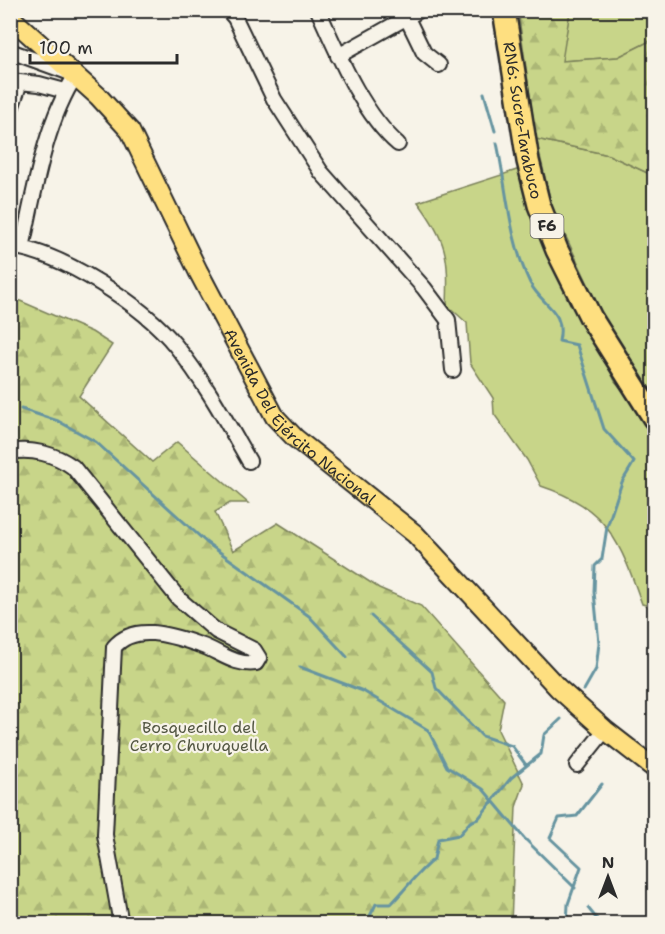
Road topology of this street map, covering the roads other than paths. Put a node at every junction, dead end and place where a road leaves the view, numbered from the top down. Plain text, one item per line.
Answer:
1 (228, 10) edge
2 (318, 10) edge
3 (420, 10) edge
4 (504, 10) edge
5 (10, 16) edge
6 (407, 18) junction
7 (10, 51) edge
8 (338, 56) junction
9 (439, 65) dead end
10 (76, 75) junction
11 (15, 81) edge
12 (65, 91) junction
13 (10, 112) edge
14 (398, 144) dead end
15 (16, 247) edge
16 (453, 370) dead end
17 (654, 418) edge
18 (10, 452) edge
19 (249, 461) dead end
20 (605, 730) junction
21 (577, 765) dead end
22 (654, 768) edge
23 (121, 924) edge

1 - 16 street
2 - 8 street
3 - 6 street
4 - 17 highway, RN6: Sucre-Tarabuco / F6
5 - 10 main road, Avenida Del Ejército Nacional
6 - 8 street
6 - 9 street
7 - 10 street
8 - 14 street
10 - 12 street
10 - 20 main road, Avenida Del Ejército Nacional
11 - 12 street
11 - 13 street
12 - 15 street
15 - 19 street
18 - 23 street
20 - 21 street
20 - 22 main road, Avenida Del Ejército Nacional

